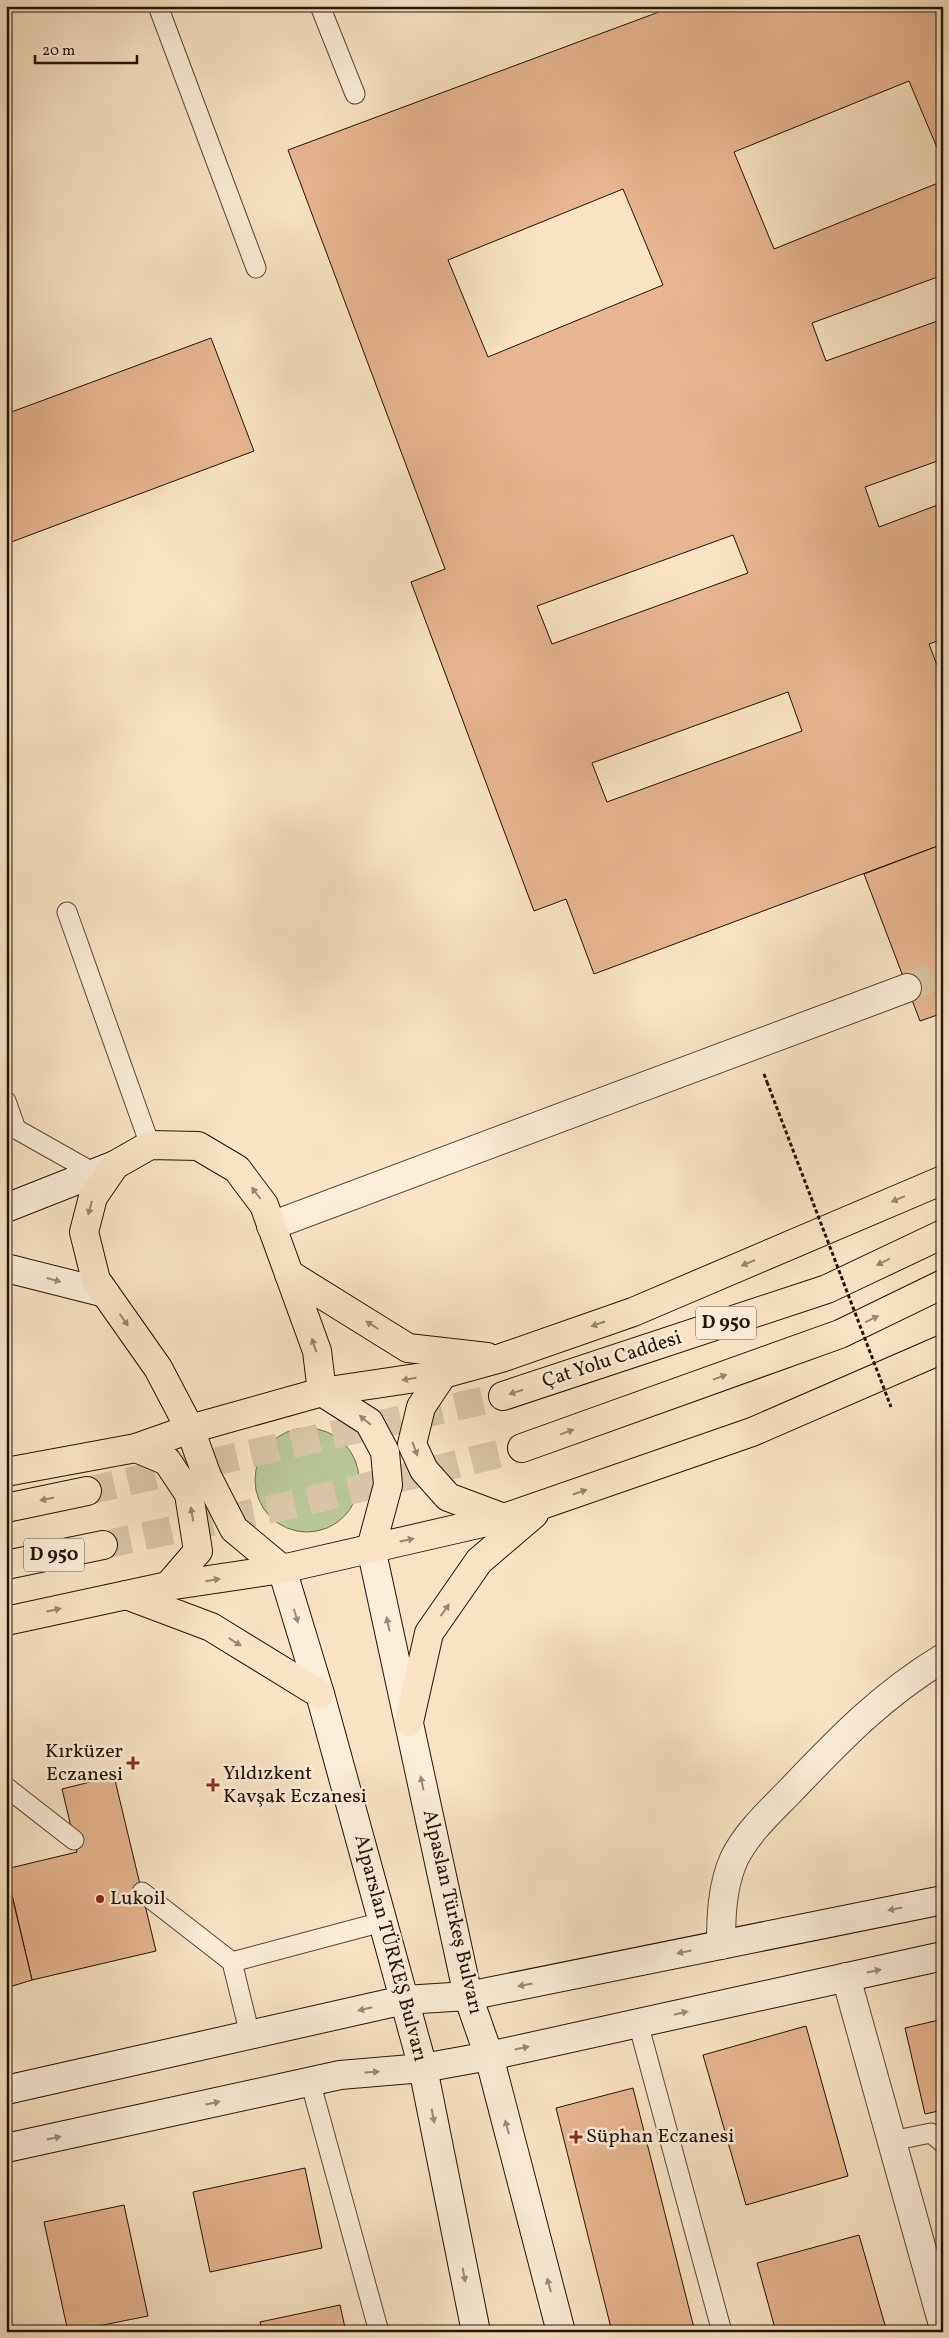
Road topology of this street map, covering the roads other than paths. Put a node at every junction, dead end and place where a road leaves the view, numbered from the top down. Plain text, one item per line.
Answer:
1 (158, 6) edge
2 (320, 6) edge
3 (355, 94) dead end
4 (256, 268) dead end
5 (67, 912) dead end
6 (907, 988) tunnel mouth
7 (6, 1101) edge
8 (11, 1128) edge
9 (150, 1145) junction
10 (104, 1169) junction
11 (943, 1180) edge
12 (6, 1208) edge
13 (272, 1226) junction
14 (943, 1234) edge
15 (6, 1268) edge
16 (289, 1274) junction
17 (943, 1284) edge
18 (105, 1293) junction
19 (943, 1349) edge
20 (501, 1358) junction
21 (443, 1374) junction
22 (322, 1392) junction
23 (503, 1396) tunnel mouth
24 (190, 1429) junction
25 (136, 1448) junction
26 (522, 1448) tunnel mouth
27 (6, 1472) edge
28 (87, 1491) tunnel mouth
29 (546, 1504) junction
30 (6, 1508) edge
31 (504, 1518) junction
32 (102, 1545) tunnel mouth
33 (371, 1548) junction
34 (6, 1565) edge
35 (282, 1569) junction
36 (168, 1586) junction
37 (126, 1595) junction
38 (6, 1620) edge
39 (943, 1658) edge
40 (320, 1694) junction
41 (409, 1722) junction
42 (6, 1788) edge
43 (74, 1840) dead end
44 (142, 1892) dead end
45 (943, 1900) edge
46 (382, 1922) junction
47 (721, 1945) junction
48 (943, 1956) edge
49 (232, 1962) junction
50 (846, 1977) junction
51 (468, 1996) junction
52 (404, 2000) junction
53 (638, 2023) junction
54 (250, 2035) junction
55 (489, 2056) junction
56 (423, 2068) junction
57 (310, 2081) junction
58 (6, 2090) edge
59 (892, 2141) junction
60 (943, 2143) edge
61 (6, 2148) edge
62 (943, 2325) edge
63 (379, 2332) edge
64 (476, 2332) edge
65 (561, 2332) edge
66 (722, 2332) edge

1 - 4 lane
2 - 3 lane
5 - 9 lane
6 - 13 street
7 - 8 lane
8 - 10 lane
9 - 10 highway
13 -> 9 highway
10 - 12 street
10 -> 18 highway
11 -> 20 highway
13 - 16 highway
14 -> 23 highway, Çat Yolu Caddesi / D 950
15 -> 18 street
20 -> 16 highway
22 -> 16 highway
26 -> 17 highway, D 950
18 -> 24 highway
29 -> 19 highway
20 - 21 highway
21 -> 22 highway
21 -> 31 highway
22 - 24 highway
33 -> 22 highway
24 - 25 highway
24 - 35 highway
25 - 27 highway
36 -> 25 highway
28 -> 30 highway
29 - 31 highway
41 -> 29 highway
33 -> 31 highway
32 - 34 highway, D 950
33 - 35 highway
41 -> 33 street, Alpaslan Türkeş Bulvarı
36 -> 35 highway
35 -> 40 street, Alparslan TÜRKEŞ Bulvarı
36 - 37 highway
38 -> 37 highway
37 -> 40 highway
39 - 47 street
40 - 46 street, Alparslan TÜRKEŞ Bulvarı
51 -> 41 street, Alpaslan Türkeş Bulvarı
42 - 43 lane
44 - 49 lane
45 -> 47 street
46 - 49 lane
46 - 52 street, Alparslan TÜRKEŞ Bulvarı
47 -> 51 street
50 -> 48 street
49 - 54 lane
53 -> 50 street
50 - 59 street
51 - 52 street
51 - 55 street, Alpaslan Türkeş Bulvarı
52 -> 54 street
52 - 56 street, Alparslan TÜRKEŞ Bulvarı
55 -> 53 street
53 - 66 lane
54 - 58 street
55 - 56 street
65 -> 55 street, Alpaslan Türkeş Bulvarı
57 -> 56 street
56 -> 64 street, Alparslan TÜRKEŞ Bulvarı
61 -> 57 street
57 - 63 lane
59 - 60 lane
59 - 62 street

